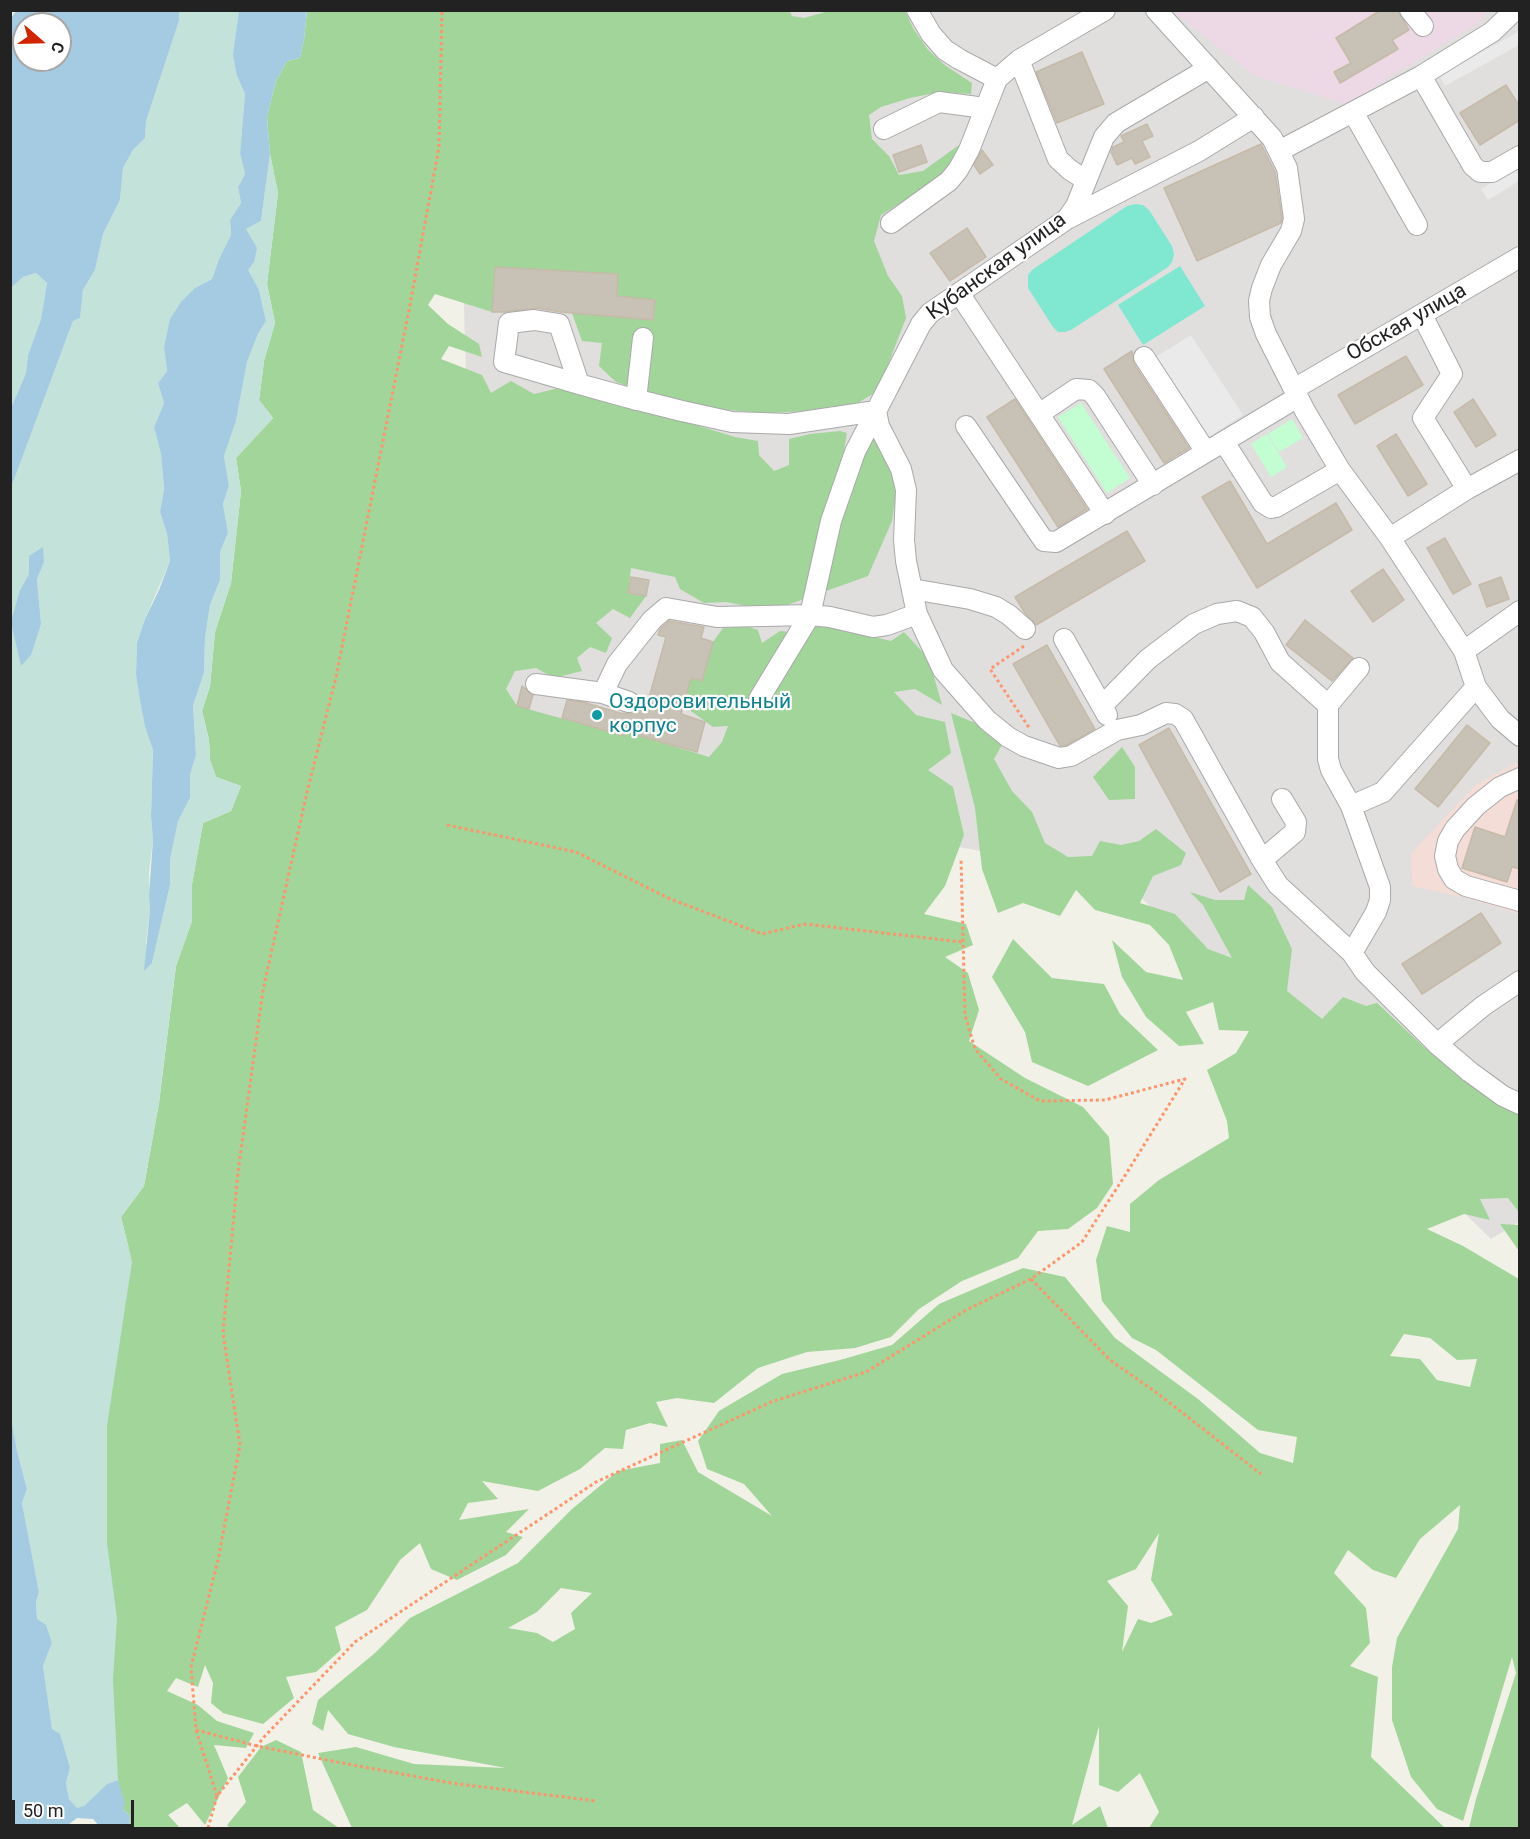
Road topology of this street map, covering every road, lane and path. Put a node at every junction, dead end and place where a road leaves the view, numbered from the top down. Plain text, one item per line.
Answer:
1 (442, 10) edge
2 (916, 10) edge
3 (1105, 10) edge
4 (1156, 10) edge
5 (1410, 10) edge
6 (1518, 11) edge
7 (1423, 26) dead end
8 (1019, 60) junction
9 (1209, 68) junction
10 (1420, 76) junction
11 (997, 79) junction
12 (985, 108) junction
13 (1353, 112) junction
14 (1254, 117) junction
15 (884, 129) dead end
16 (1279, 151) junction
17 (1520, 156) edge
18 (1086, 180) junction
19 (1067, 219) junction
20 (891, 223) dead end
21 (1417, 225) dead end
22 (1520, 258) edge
23 (959, 293) junction
24 (1422, 315) junction
25 (643, 338) dead end
26 (1144, 357) dead end
27 (579, 384) dead end
28 (1296, 393) junction
29 (636, 400) junction
30 (876, 411) junction
31 (1039, 414) junction
32 (966, 426) dead end
33 (1224, 442) junction
34 (1206, 452) junction
35 (1520, 460) edge
36 (1340, 471) junction
37 (1153, 485) junction
38 (1467, 489) junction
39 (1105, 514) junction
40 (1390, 538) junction
41 (912, 589) junction
42 (1520, 611) edge
43 (917, 614) junction
44 (810, 615) junction
45 (1026, 637) joint
46 (1064, 639) dead end
47 (1464, 651) junction
48 (1359, 668) dead end
49 (536, 684) dead end
50 (1476, 687) junction
51 (603, 693) junction
52 (759, 699) dead end
53 (629, 702) dead end
54 (1328, 705) junction
55 (1102, 706) junction
56 (1117, 730) junction
57 (1520, 736) edge
58 (1048, 756) junction
59 (1520, 778) edge
60 (1282, 799) dead end
61 (1351, 806) junction
62 (447, 825) dead end
63 (961, 858) dead end
64 (1262, 860) junction
65 (1520, 901) edge
66 (962, 942) junction
67 (1352, 953) junction
68 (1520, 981) edge
69 (1437, 1044) junction
70 (1520, 1104) edge
71 (1031, 1279) junction
72 (1261, 1474) dead end
73 (196, 1730) junction
74 (257, 1746) junction
75 (217, 1796) junction
76 (596, 1801) dead end
77 (208, 1828) edge

1 - 73 path
2 - 11 street
3 - 8 street
4 - 9 street
5 - 7 street
6 - 10 street
8 - 11 street
8 - 18 street
9 - 14 street
9 - 18 street, Кубанская улица
10 - 13 street
10 - 17 street
11 - 12 street
12 - 15 street
12 - 20 street
13 - 16 street
13 - 21 street
14 - 16 street
14 - 19 street
16 - 28 street
18 - 19 street, Кубанская улица
19 - 23 street, Кубанская улица
22 - 24 street, Обская улица
23 - 30 street, Кубанская улица
23 - 31 street
24 - 28 street, Обская улица
24 - 38 street
25 - 29 street
26 - 34 street
27 - 29 street
28 - 33 street, Обская улица
28 - 36 street
29 - 30 street
30 - 41 street
30 - 44 street, Кубанская улица
31 - 37 street
31 - 39 street
32 - 39 street, Обская улица
33 - 34 street, Обская улица
33 - 36 street
34 - 37 street, Обская улица
35 - 38 street
36 - 40 street
37 - 39 street, Обская улица
38 - 40 street
40 - 47 street
41 - 43 street
41 - 45 street
42 - 47 street
43 - 44 street
43 - 58 street
44 - 51 street
44 - 52 street, Кубанская улица
45 - 58 path
46 - 55 street
47 - 50 street
48 - 54 street
49 - 51 street
50 - 57 street
50 - 61 street
51 - 53 street
54 - 55 street
54 - 61 street
55 - 56 street
56 - 58 street
56 - 64 street
59 - 65 street
60 - 64 street
61 - 67 street
62 - 66 path
63 - 66 path
64 - 67 street
66 - 71 path
67 - 69 street
68 - 69 street
69 - 70 street
71 - 72 path
71 - 74 path
73 - 74 path
73 - 75 path
74 - 75 path
74 - 76 path
75 - 77 path

